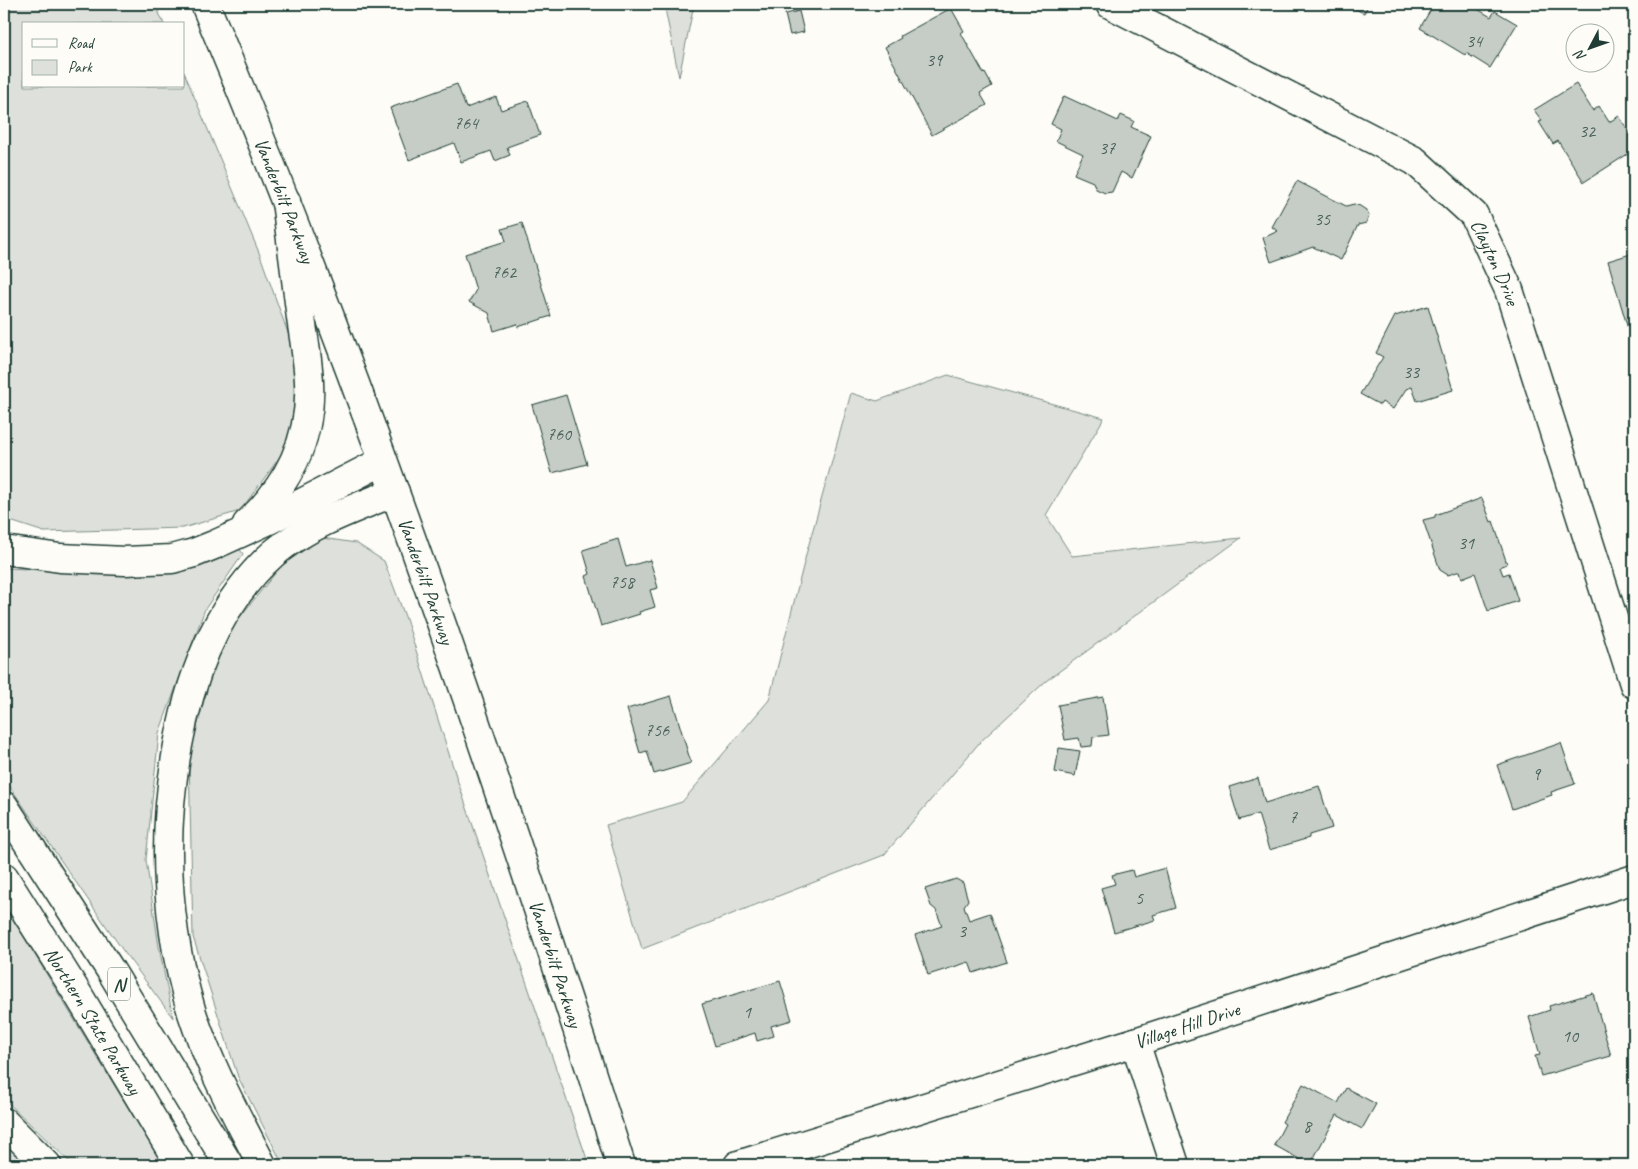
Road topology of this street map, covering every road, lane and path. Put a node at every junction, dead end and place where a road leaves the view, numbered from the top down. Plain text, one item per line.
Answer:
1 (205, 4) edge
2 (1110, 4) edge
3 (286, 201) junction
4 (383, 461) junction
5 (395, 492) junction
6 (234, 536) junction
7 (4, 550) edge
8 (1634, 684) edge
9 (4, 806) edge
10 (4, 877) edge
11 (1634, 878) edge
12 (1136, 1042) junction
13 (4, 1122) edge
14 (47, 1165) edge
15 (180, 1165) edge
16 (229, 1165) edge
17 (262, 1165) edge
18 (622, 1165) edge
19 (738, 1165) edge
20 (1175, 1165) edge

1 - 3 main road, Vanderbilt Parkway
2 - 8 main road, Clayton Drive
3 - 4 main road, Vanderbilt Parkway
3 - 6 main road
4 - 5 main road, Vanderbilt Parkway
4 - 6 main road
5 - 17 main road
5 - 18 main road, Vanderbilt Parkway
6 - 7 main road
9 - 16 main road, Northern State Parkway / N
10 - 15 main road, Northern State Parkway / N
11 - 12 main road, Village Hill Drive
12 - 19 main road, Village Hill Drive
12 - 20 main road
13 - 14 main road

